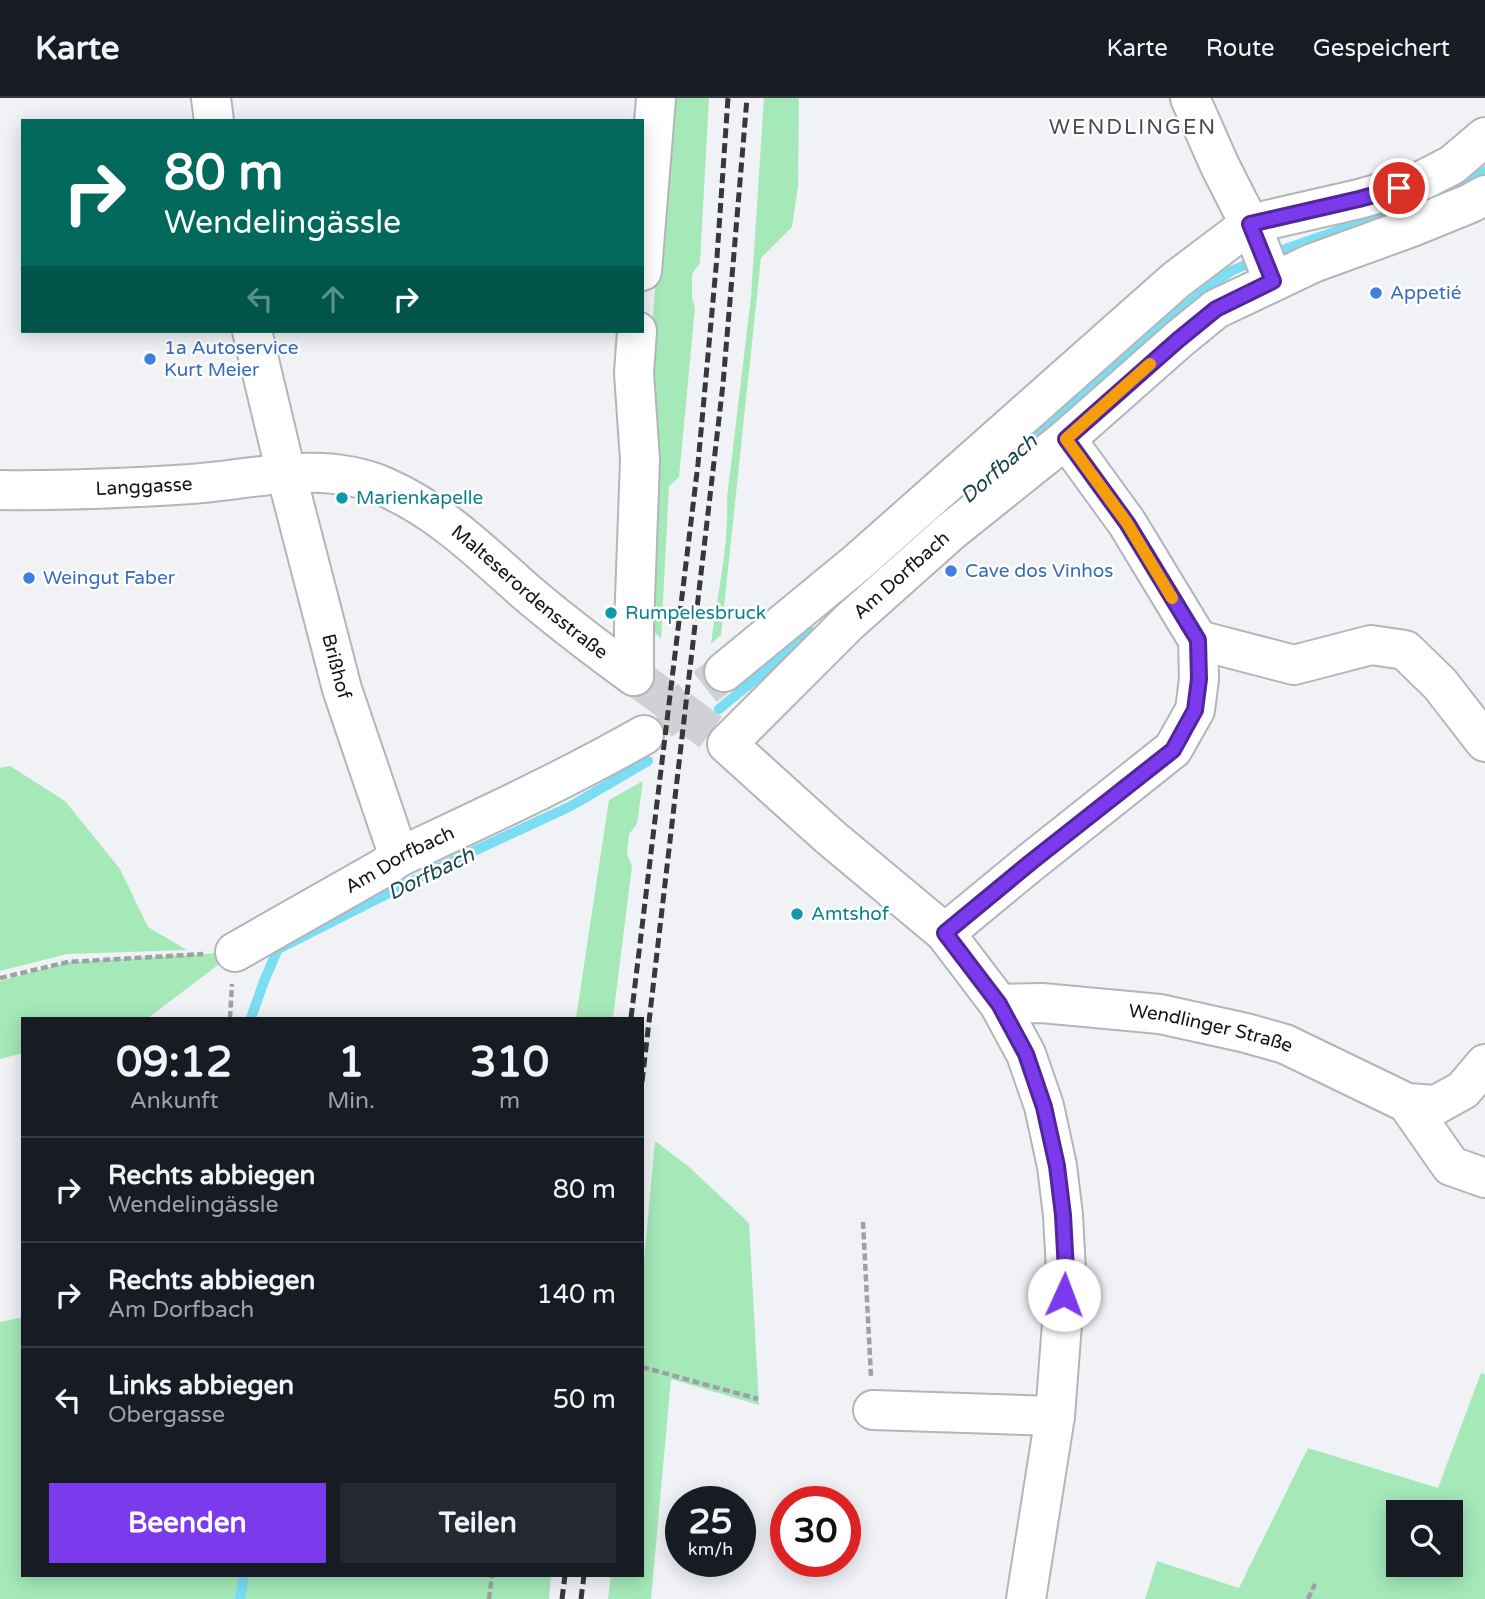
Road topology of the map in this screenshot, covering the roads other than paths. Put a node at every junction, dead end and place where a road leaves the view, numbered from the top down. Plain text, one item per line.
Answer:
1 (211, 98) edge
2 (656, 98) edge
3 (1190, 98) edge
4 (214, 119) edge
5 (1485, 137) edge
6 (1485, 195) edge
7 (644, 246) edge
8 (1262, 253) junction
9 (252, 333) edge
10 (637, 333) edge
11 (1066, 439) junction
12 (286, 473) junction
13 (0, 490) edge
14 (1198, 640) junction
15 (724, 672) tunnel mouth
16 (644, 735) tunnel mouth
17 (1485, 741) edge
18 (399, 856) junction
19 (945, 933) junction
20 (235, 952) road end
21 (999, 1004) junction
22 (1485, 1064) edge
23 (1407, 1103) junction
24 (1485, 1178) edge
25 (873, 1410) road end
26 (1055, 1416) junction
27 (1026, 1599) edge

1 - 4 street
2 - 7 street
3 - 8 street
5 - 8 street, Am Dorfbach
6 - 8 street, Am Dorfbach
8 - 11 street, Am Dorfbach
8 - 15 street, Am Dorfbach
9 - 12 street
10 - 12 street, Malteserordensstraße
11 - 14 street
11 - 19 street, Am Dorfbach
12 - 13 street, Langgasse
12 - 18 street, Brißhof
14 - 17 street
14 - 19 street
16 - 18 street, Am Dorfbach
18 - 20 street, Am Dorfbach
19 - 21 street
21 - 23 street, Wendlinger Straße
21 - 26 street
22 - 23 street, Wendlinger Straße
23 - 24 street, Wendlinger Straße
25 - 26 street
26 - 27 street

